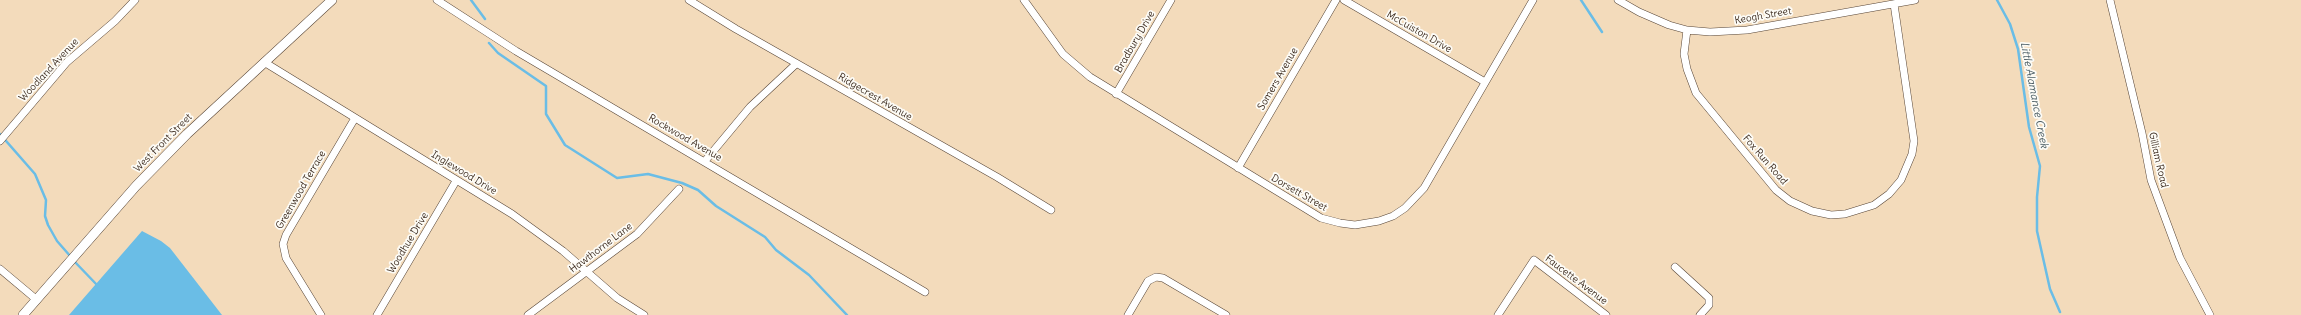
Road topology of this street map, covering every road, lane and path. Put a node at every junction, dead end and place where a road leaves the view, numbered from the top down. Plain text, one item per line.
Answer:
1 (135, 0) edge
2 (332, 0) edge
3 (436, 0) edge
4 (689, 0) edge
5 (1024, 0) edge
6 (1171, 0) edge
7 (1336, 0) edge
8 (1344, 0) edge
9 (1533, 0) edge
10 (1618, 0) edge
11 (1915, 0) edge
12 (2110, 0) edge
13 (1894, 4) junction
14 (1687, 30) junction
15 (264, 62) junction
16 (796, 64) junction
17 (1485, 82) junction
18 (1116, 94) junction
19 (355, 118) junction
20 (0, 141) edge
21 (705, 161) junction
22 (1238, 168) junction
23 (456, 181) junction
24 (679, 189) dead end
25 (1051, 210) dead end
26 (1675, 267) dead end
27 (0, 269) edge
28 (587, 272) junction
29 (925, 292) dead end
30 (36, 300) junction
31 (23, 315) edge
32 (321, 315) edge
33 (377, 315) edge
34 (528, 315) edge
35 (644, 315) edge
36 (1128, 315) edge
37 (1226, 315) edge
38 (1498, 315) edge
39 (1606, 315) edge
40 (1700, 315) edge
41 (2210, 315) edge

1 - 20 street, Woodland Avenue
2 - 15 street, West Front Street
3 - 21 street, Rockwood Avenue
4 - 16 street, Ridgecrest Avenue
5 - 18 street, Dorsett Street
6 - 18 street, Bradbury Drive
7 - 22 street, Somers Avenue
8 - 17 street, McCuiston Drive
9 - 17 street, Dorsett Street
10 - 14 street, Keogh Street
11 - 13 street, Keogh Street
12 - 41 street, Gilliam Road
13 - 14 street, Keogh Street
13 - 14 street, Fox Run Road
15 - 19 street, Inglewood Drive
15 - 30 street, West Front Street
16 - 21 street
16 - 25 street, Ridgecrest Avenue
17 - 22 street, Dorsett Street
18 - 22 street, Dorsett Street
19 - 23 street, Inglewood Drive
19 - 32 street, Greenwood Terrace
21 - 29 street, Rockwood Avenue
23 - 28 street, Inglewood Drive
23 - 33 street, Woodhue Drive
24 - 28 street, Hawthorne Lane
26 - 40 street
27 - 30 street
28 - 34 street, Hawthorne Lane
28 - 35 street, Inglewood Drive
30 - 31 street, West Front Street
36 - 37 street
38 - 39 street, Faucette Avenue

